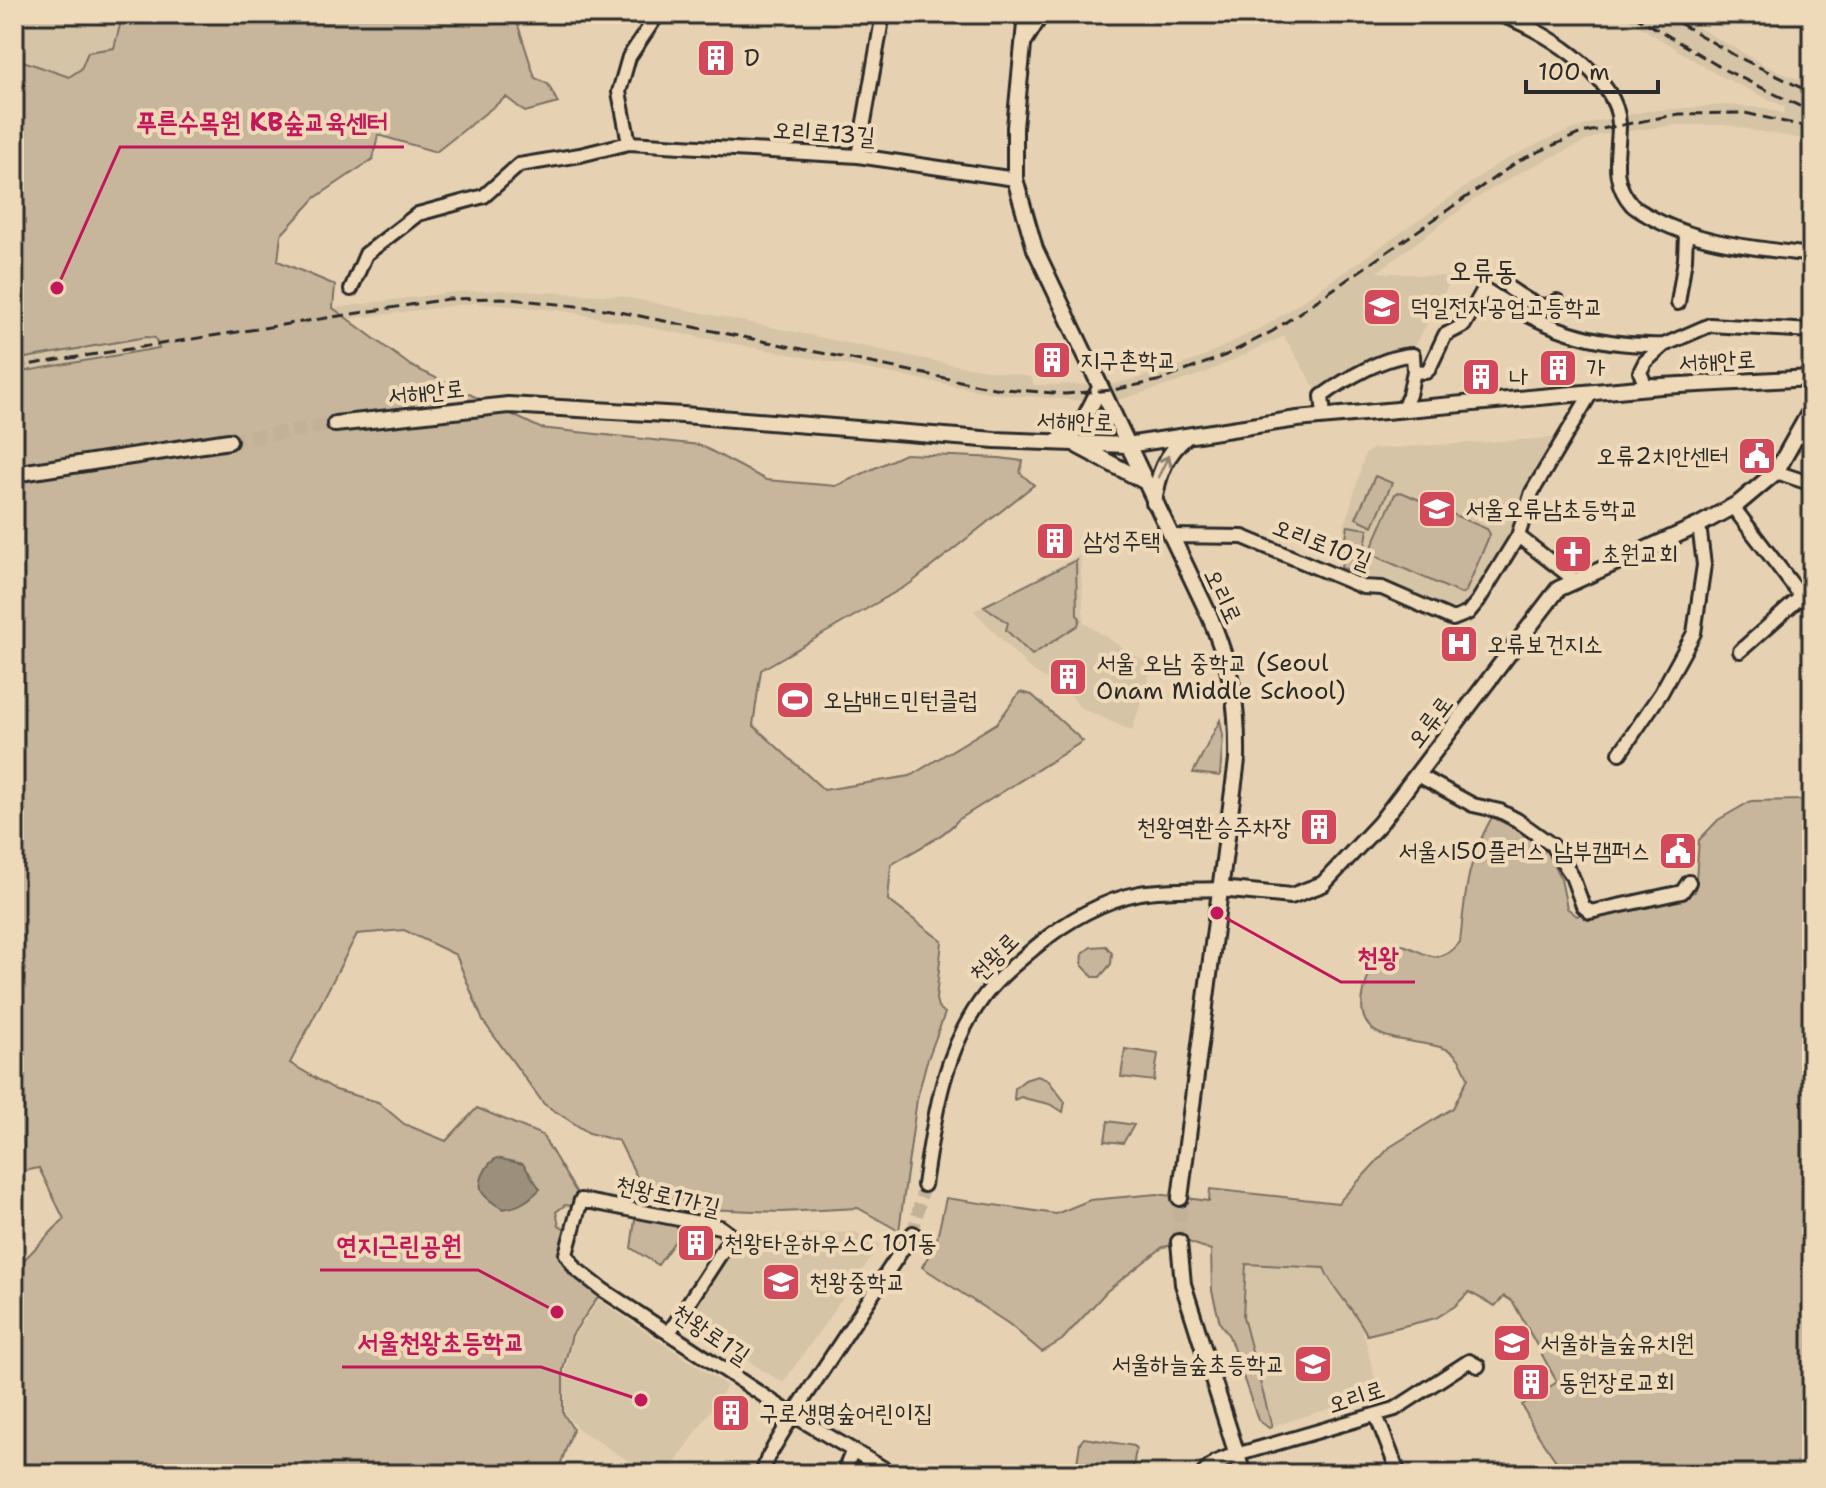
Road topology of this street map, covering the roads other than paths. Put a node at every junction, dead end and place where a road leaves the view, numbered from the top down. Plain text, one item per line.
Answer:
1 (658, 14) edge
2 (883, 14) edge
3 (1016, 14) edge
4 (1026, 14) edge
5 (1041, 14) edge
6 (1497, 14) edge
7 (1022, 44) junction
8 (629, 143) junction
9 (858, 156) junction
10 (1015, 179) junction
11 (1686, 233) junction
12 (1812, 255) edge
13 (1509, 288) dead end
14 (351, 289) dead end
15 (1557, 301) dead end
16 (1678, 303) dead end
17 (1812, 331) edge
18 (1664, 345) junction
19 (1414, 371) junction
20 (1812, 378) edge
21 (1661, 386) junction
22 (1100, 388) junction
23 (1591, 393) junction
24 (1812, 408) edge
25 (1403, 409) junction
26 (1324, 416) junction
27 (335, 424) tunnel mouth
28 (1187, 436) junction
29 (229, 441) tunnel mouth
30 (1056, 442) junction
31 (1072, 443) junction
32 (1127, 445) junction
33 (1776, 472) junction
34 (14, 474) edge
35 (1144, 482) junction
36 (1812, 484) edge
37 (1154, 503) junction
38 (1733, 507) junction
39 (1699, 525) junction
40 (1170, 536) junction
41 (1518, 536) junction
42 (1576, 581) junction
43 (1812, 587) edge
44 (1801, 596) junction
45 (1740, 651) dead end
46 (1620, 753) dead end
47 (1418, 775) junction
48 (1689, 882) dead end
49 (1220, 889) junction
50 (924, 1185) tunnel mouth
51 (1180, 1198) tunnel mouth
52 (913, 1233) tunnel mouth
53 (1179, 1242) tunnel mouth
54 (603, 1290) joint
55 (669, 1333) junction
56 (1478, 1366) dead end
57 (793, 1415) junction
58 (1376, 1415) junction
59 (852, 1452) junction
60 (1236, 1455) junction
61 (762, 1474) edge
62 (843, 1474) edge
63 (893, 1474) edge
64 (1204, 1474) edge
65 (1243, 1474) edge
66 (1399, 1474) edge

1 - 8 street
2 - 9 street
3 - 7 main road, 오리로
4 - 7 main road, 오리로
5 - 7 main road, 오리로
6 - 11 street
7 - 10 main road, 오리로
8 - 9 street, 오리로13길
8 - 14 street, 오리로13길
9 - 10 street, 오리로13길
10 - 22 main road, 오리로
11 - 12 street
11 - 16 street
13 - 15 street
17 - 18 street
18 - 19 street
18 - 21 street
19 - 25 street
19 - 26 street
20 - 21 main road, 서해안로
21 - 23 main road, 서해안로
22 - 30 main road
22 - 32 main road, 오리로
23 - 25 main road, 서해안로
23 - 41 street
24 - 33 main road, 오류로
25 - 26 main road, 서해안로
26 - 28 main road, 서해안로
27 - 30 main road, 서해안로
28 - 32 main road, 서해안로
37 -> 28 main road
29 - 34 main road
30 - 31 main road, 서해안로
31 - 32 main road, 서해안로
31 - 35 main road
32 - 35 main road, 오리로
33 - 36 street
33 - 38 main road, 오류로
35 - 37 main road, 오리로
37 - 40 main road, 오리로
38 - 39 main road, 오류로
38 - 44 street
39 - 42 main road, 오류로
39 - 46 street
40 - 41 street, 오리로10길
40 - 49 main road, 오리로
41 - 42 street
42 - 47 main road, 오류로
43 - 44 street
44 - 45 street
47 - 48 street, 오류로
47 - 49 main road, 오류로
49 - 50 street, 천왕로
49 - 51 main road, 오리로
52 - 57 street
53 - 60 main road
54 - 55 street, 천왕로1길
54 - 55 street, 천왕로1가길
55 - 57 street, 천왕로1길
56 - 58 street, 오리로
57 - 59 street, 천왕로1길
57 - 61 street
58 - 60 street, 오리로
58 - 66 street
59 - 62 street
59 - 63 street, 천왕로1길
60 - 64 main road
60 - 65 main road

